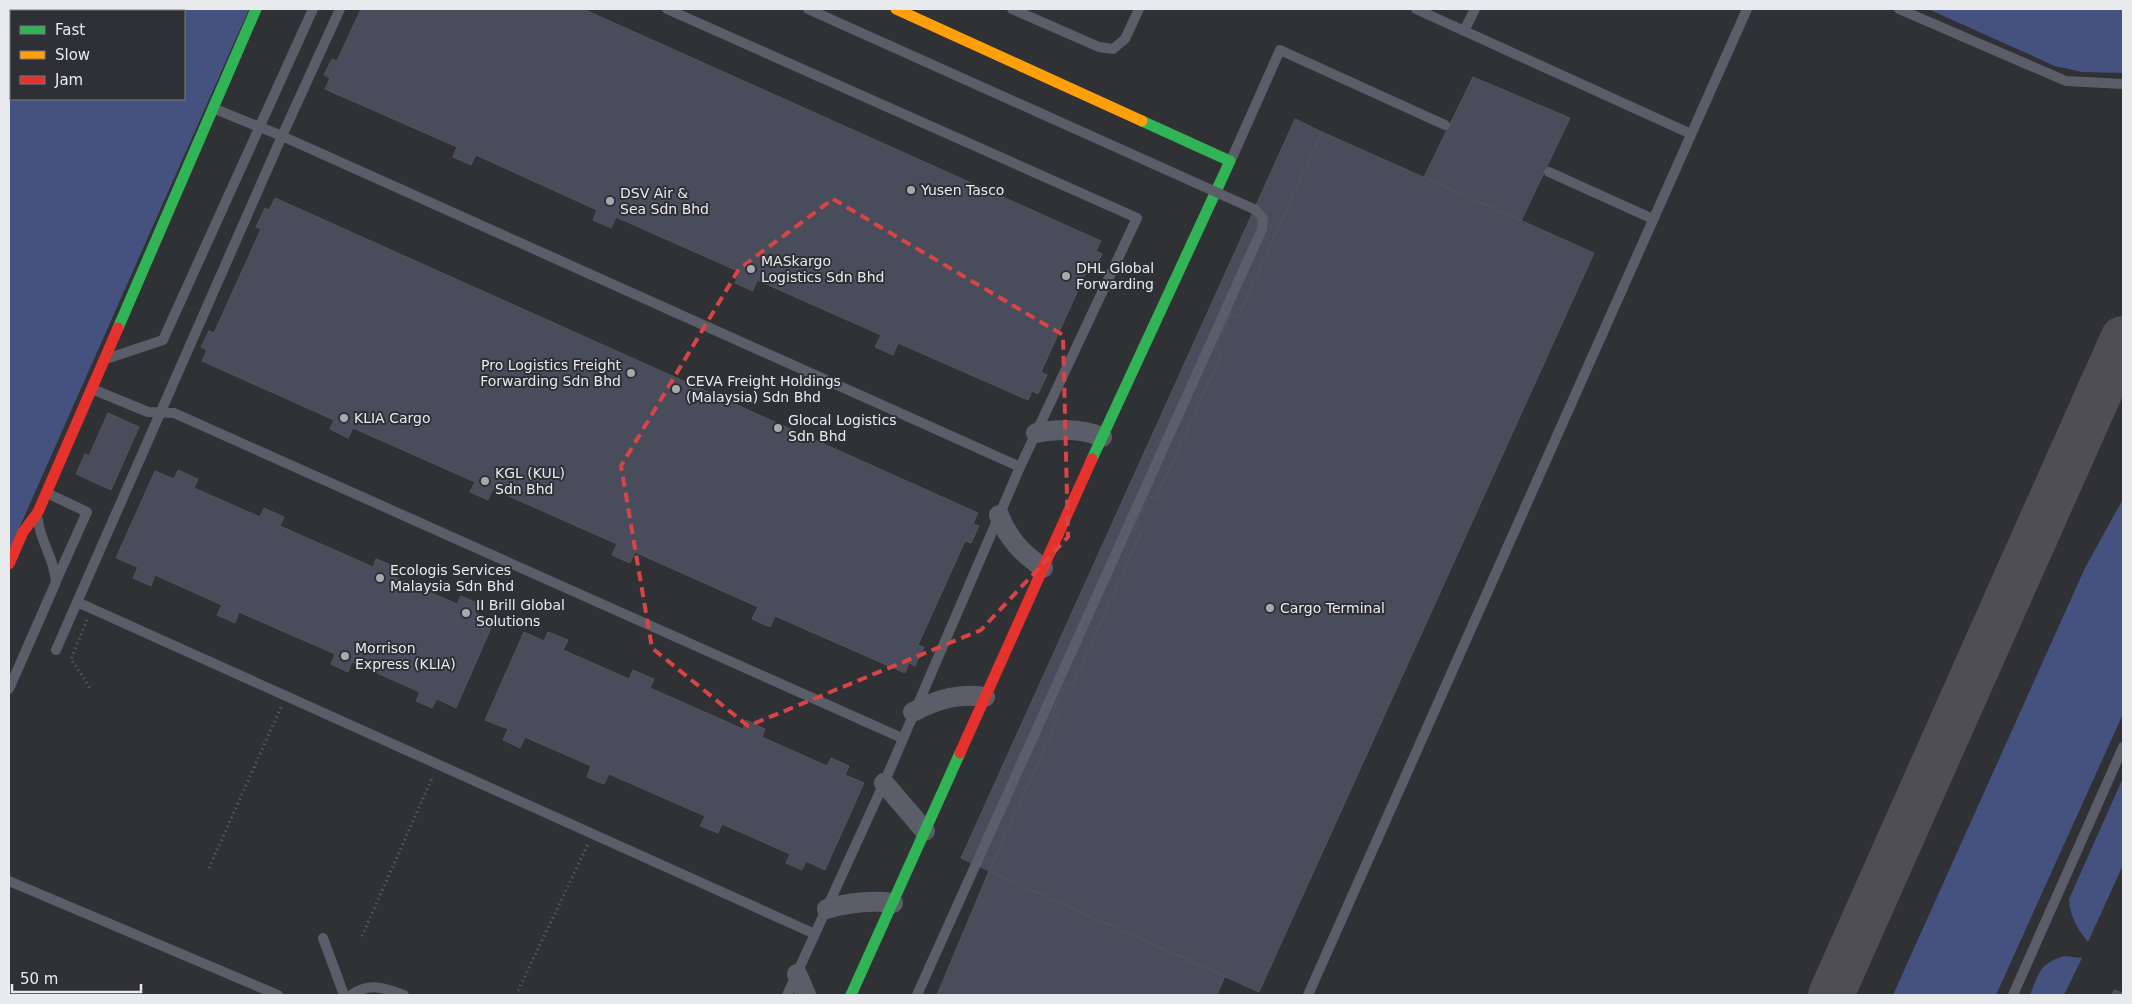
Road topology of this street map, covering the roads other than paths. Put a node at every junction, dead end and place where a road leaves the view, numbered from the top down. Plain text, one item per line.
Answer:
1 (256, 9) edge
2 (313, 9) edge
3 (340, 9) edge
4 (667, 9) edge
5 (808, 9) edge
6 (896, 9) edge
7 (1012, 9) edge
8 (1139, 9) edge
9 (1416, 9) edge
10 (1475, 9) edge
11 (1746, 9) edge
12 (1899, 9) edge
13 (1464, 31) junction
14 (2123, 84) edge
15 (212, 108) junction
16 (1445, 125) dead end
17 (259, 127) junction
18 (1691, 134) junction
19 (282, 136) junction
20 (1230, 161) junction
21 (1549, 172) dead end
22 (1653, 219) junction
23 (104, 360) junction
24 (91, 389) junction
25 (160, 413) junction
26 (1036, 433) junction
27 (1102, 437) junction
28 (1020, 466) junction
29 (46, 493) junction
30 (38, 512) junction
31 (999, 515) junction
32 (9, 564) edge
33 (1043, 568) junction
34 (56, 582) junction
35 (77, 602) junction
36 (57, 650) dead end
37 (9, 688) edge
38 (985, 697) junction
39 (913, 712) junction
40 (902, 738) junction
41 (2123, 747) edge
42 (884, 783) junction
43 (925, 831) junction
44 (9, 881) edge
45 (893, 903) junction
46 (827, 909) junction
47 (815, 934) junction
48 (323, 938) dead end
49 (797, 974) junction
50 (278, 995) edge
51 (344, 995) edge
52 (351, 995) edge
53 (404, 995) edge
54 (788, 995) edge
55 (806, 995) edge
56 (851, 995) edge
57 (918, 995) edge
58 (1308, 995) edge
59 (2012, 995) edge

1 - 15 street
2 - 17 lane
3 - 19 lane
4 - 26 lane
5 - 57 lane, bridge
6 - 20 street
7 - 8 lane
9 - 13 lane
10 - 13 lane
11 - 18 lane
12 - 14 lane
13 - 18 lane
15 - 17 lane
15 - 23 street
16 - 20 lane
17 - 19 lane
17 - 23 lane
18 - 22 lane
19 - 25 lane
19 - 28 lane
20 - 27 street
21 - 22 lane
22 - 58 lane
23 - 24 street
24 - 25 lane
24 - 29 street
25 - 35 lane
25 - 40 lane
26 - 27 street
26 - 28 lane
27 - 33 street
28 - 31 lane
29 - 30 street
29 - 34 lane
30 - 32 street
30 - 34 lane
31 - 33 street
31 - 39 lane
33 - 38 street
34 - 37 lane
35 - 36 lane
35 - 47 lane
38 - 39 street
38 - 43 street
39 - 40 lane
40 - 42 lane
41 - 59 lane
42 - 43 street
42 - 46 lane
43 - 45 street
44 - 50 lane
45 - 46 street
45 - 56 street
46 - 47 lane
47 - 49 lane
48 - 51 lane
49 - 54 lane
49 - 55 street
52 - 53 lane

